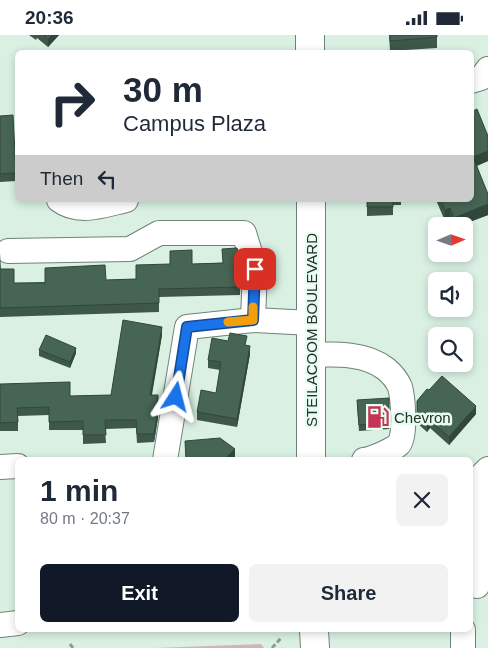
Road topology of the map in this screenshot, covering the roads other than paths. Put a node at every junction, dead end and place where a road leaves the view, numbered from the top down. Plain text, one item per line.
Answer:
1 (310, 35) edge
2 (310, 50) edge
3 (488, 69) edge
4 (474, 80) edge
5 (63, 202) edge
6 (114, 202) edge
7 (311, 202) edge
8 (8, 251) dead end
9 (253, 320) junction
10 (312, 323) junction
11 (312, 355) junction
12 (407, 451) edge
13 (165, 457) edge
14 (311, 457) edge
15 (371, 457) edge
16 (15, 466) edge
17 (0, 467) edge
18 (488, 469) edge
19 (478, 586) edge
20 (15, 623) edge
21 (0, 625) edge
22 (314, 632) edge
23 (463, 632) edge
24 (315, 648) edge
25 (463, 648) edge

1 - 2 main road
3 - 4 street
5 - 6 street
7 - 10 main road, STEILACOOM BOULEVARD
8 - 9 street
9 - 10 street
9 - 13 street
10 - 11 main road, STEILACOOM BOULEVARD
11 - 12 street
11 - 14 main road, STEILACOOM BOULEVARD
12 - 15 street
16 - 17 street
18 - 19 street
20 - 21 street
22 - 24 main road
23 - 25 street

